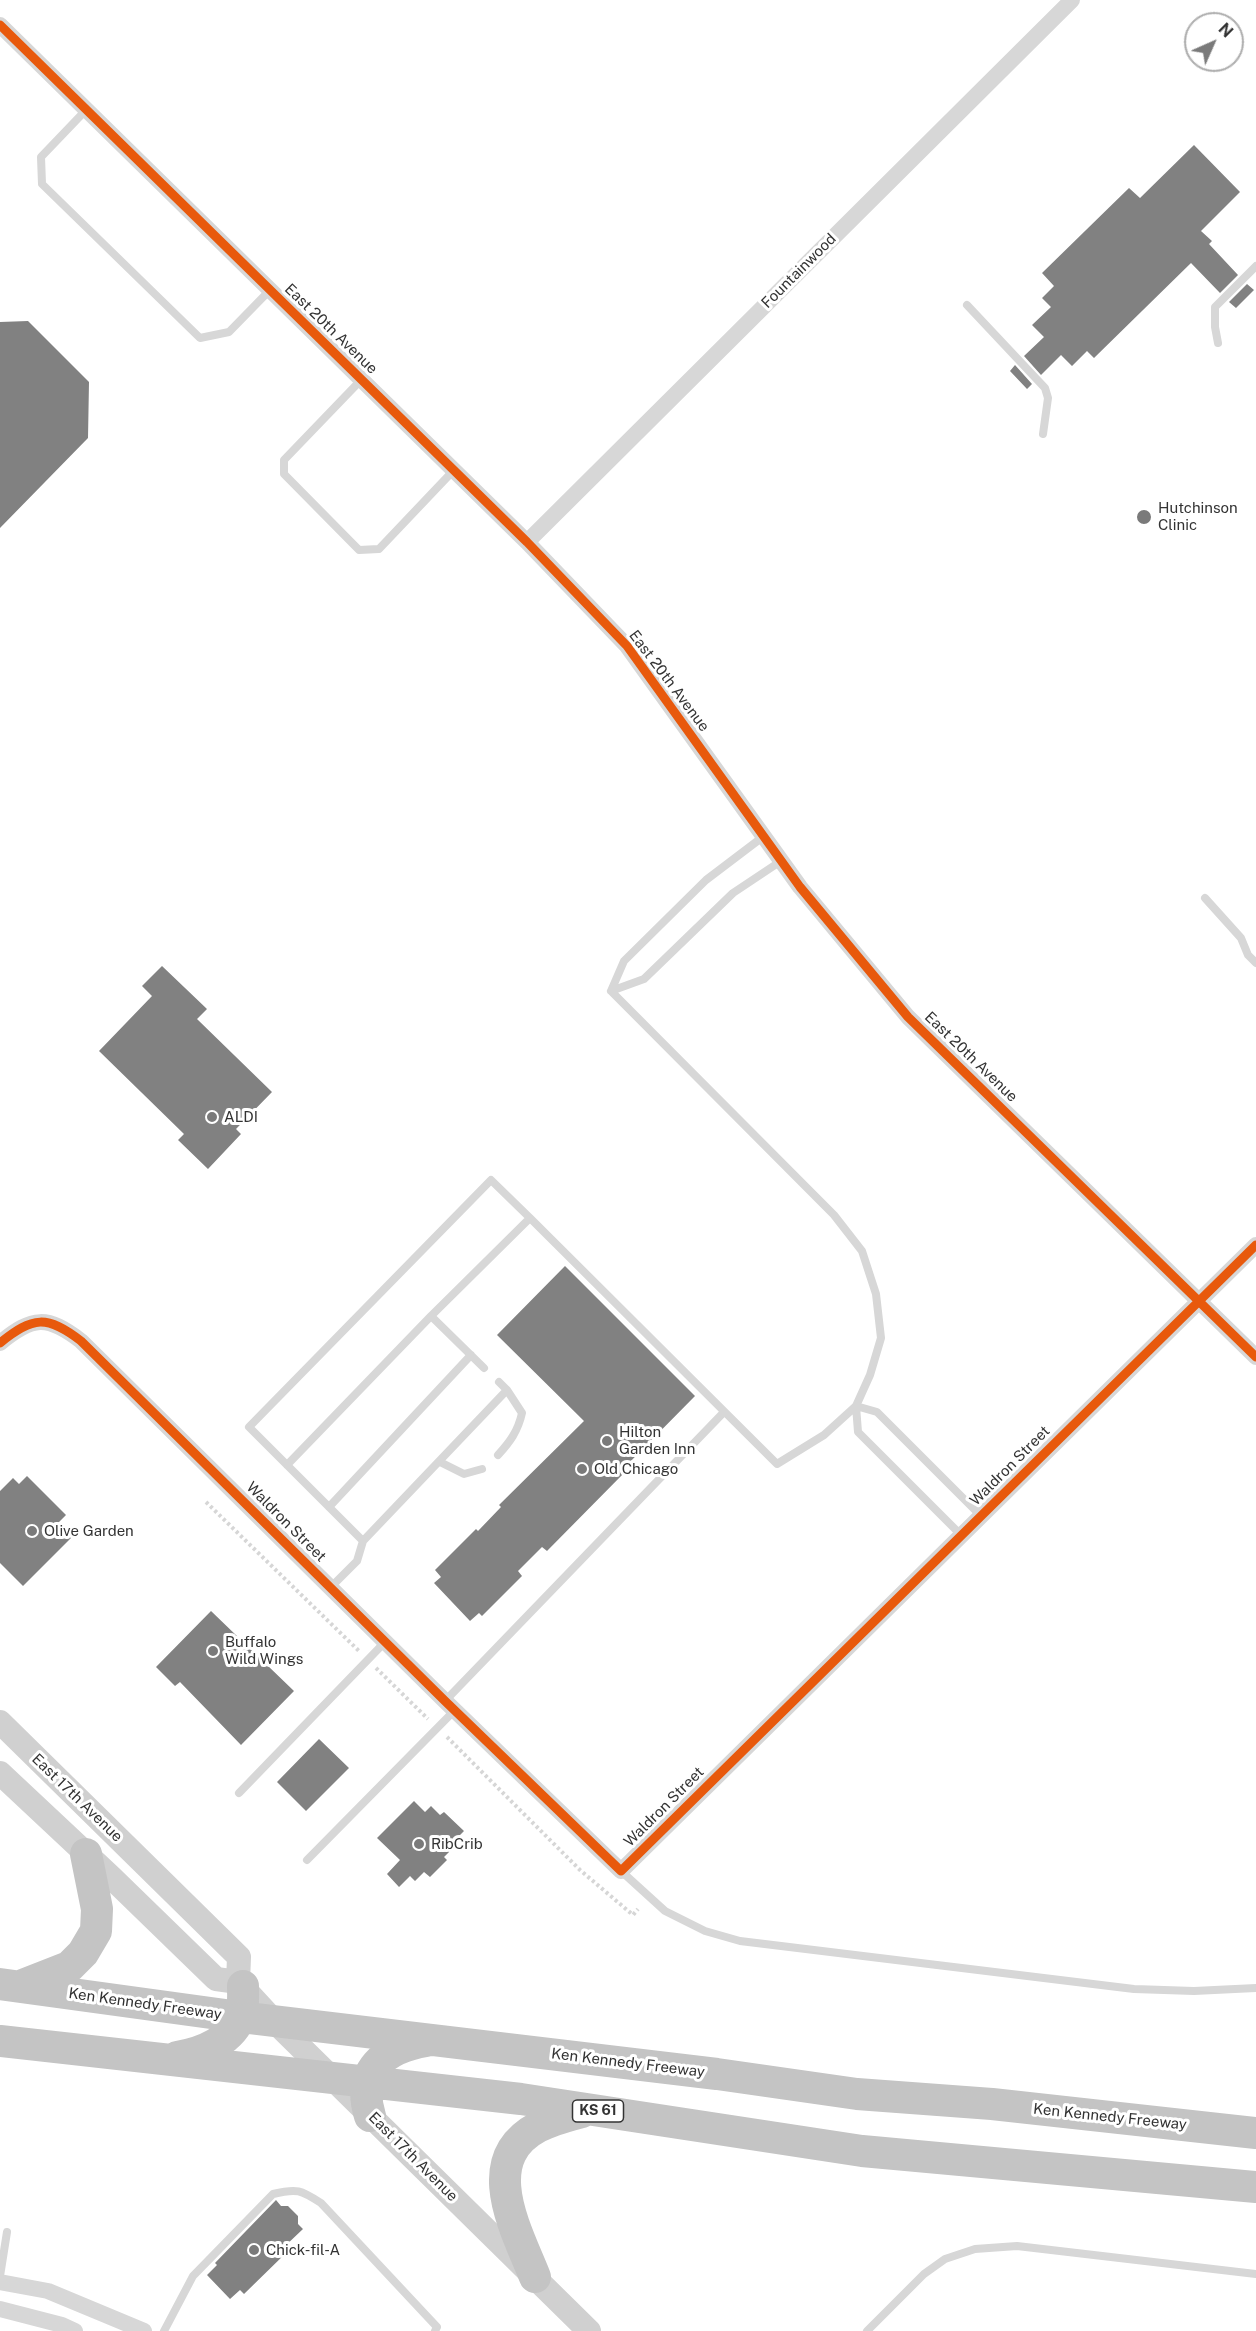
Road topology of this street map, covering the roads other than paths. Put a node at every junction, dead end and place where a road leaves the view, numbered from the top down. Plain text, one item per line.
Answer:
1 (1072, 0) edge
2 (0, 25) edge
3 (86, 111) junction
4 (1256, 266) edge
5 (270, 290) junction
6 (967, 305) dead end
7 (1218, 343) dead end
8 (361, 380) junction
9 (1043, 434) dead end
10 (454, 470) junction
11 (527, 542) junction
12 (764, 836) junction
13 (781, 861) junction
14 (1205, 898) dead end
15 (1256, 963) edge
16 (611, 991) junction
17 (530, 1218) junction
18 (1256, 1245) edge
19 (1200, 1300) junction
20 (431, 1316) junction
21 (0, 1343) edge
22 (471, 1355) junction
23 (1256, 1356) edge
24 (484, 1368) dead end
25 (499, 1382) dead end
26 (507, 1390) junction
27 (856, 1406) junction
28 (724, 1412) junction
29 (498, 1455) dead end
30 (440, 1462) junction
31 (287, 1465) junction
32 (482, 1469) dead end
33 (329, 1507) junction
34 (981, 1516) junction
35 (961, 1535) junction
36 (363, 1541) junction
37 (331, 1587) junction
38 (386, 1642) junction
39 (450, 1705) junction
40 (0, 1722) edge
41 (0, 1773) edge
42 (239, 1793) dead end
43 (86, 1854) junction
44 (307, 1860) dead end
45 (621, 1870) junction
46 (240, 1984) junction
47 (10, 1985) edge
48 (1256, 1988) edge
49 (240, 2017) junction
50 (273, 2020) junction
51 (433, 2039) junction
52 (0, 2041) edge
53 (162, 2059) junction
54 (332, 2078) junction
55 (366, 2082) junction
56 (587, 2110) junction
57 (370, 2116) junction
58 (1256, 2133) edge
59 (1256, 2187) edge
60 (7, 2232) dead end
61 (1256, 2274) edge
62 (0, 2276) edge
63 (535, 2277) junction
64 (0, 2282) edge
65 (0, 2309) edge
66 (75, 2331) edge
67 (144, 2331) edge
68 (164, 2331) edge
69 (435, 2331) edge
70 (589, 2331) edge
71 (867, 2331) edge

1 - 11 street, Fountainwood
2 - 3 street, East 20th Avenue
3 - 5 street, East 20th Avenue
3 - 5 lane
4 - 7 lane
5 - 8 street, East 20th Avenue
6 - 9 lane
8 - 10 street, East 20th Avenue
8 - 10 lane
10 - 11 street, East 20th Avenue
11 - 12 street, East 20th Avenue
12 - 13 street, East 20th Avenue
12 - 16 lane
13 - 16 lane
13 - 19 street, East 20th Avenue
14 - 15 lane
16 - 27 lane
17 - 20 lane
17 - 28 lane
17 - 31 lane
18 - 19 street, Waldron Street
19 - 23 street, East 20th Avenue
19 - 34 street, Waldron Street
20 - 22 lane
20 - 31 lane
21 - 37 street, Waldron Street
22 - 24 lane
22 - 33 lane
25 - 26 lane
26 - 29 lane
26 - 30 lane
27 - 28 lane
27 - 34 lane
27 - 35 lane
28 - 39 lane
30 - 32 lane
30 - 36 lane
31 - 33 lane
33 - 36 lane
34 - 35 street, Waldron Street
35 - 45 street, Waldron Street
36 - 37 lane
37 - 38 street, Waldron Street
38 - 39 street, Waldron Street
38 - 42 lane
39 - 44 lane
39 - 45 street, Waldron Street
40 - 46 street, East 17th Avenue
41 - 43 street
43 - 46 street
43 - 47 highway
45 - 48 lane
46 - 49 highway
46 - 50 street, East 17th Avenue
47 - 49 highway, Ken Kennedy Freeway
49 - 50 highway, Ken Kennedy Freeway
49 - 53 highway
50 - 51 highway, Ken Kennedy Freeway
50 - 54 street, East 17th Avenue
51 - 55 highway
51 - 58 highway, Ken Kennedy Freeway
52 - 53 highway, KS 61
53 - 54 highway, KS 61
54 - 55 highway, KS 61
54 - 57 street, East 17th Avenue
55 - 56 highway, KS 61
55 - 57 highway
56 - 59 highway, KS 61
56 - 63 highway
57 - 63 street, East 17th Avenue
60 - 62 lane
61 - 71 lane
63 - 70 street, East 17th Avenue
64 - 67 street
65 - 66 street
68 - 69 lane

